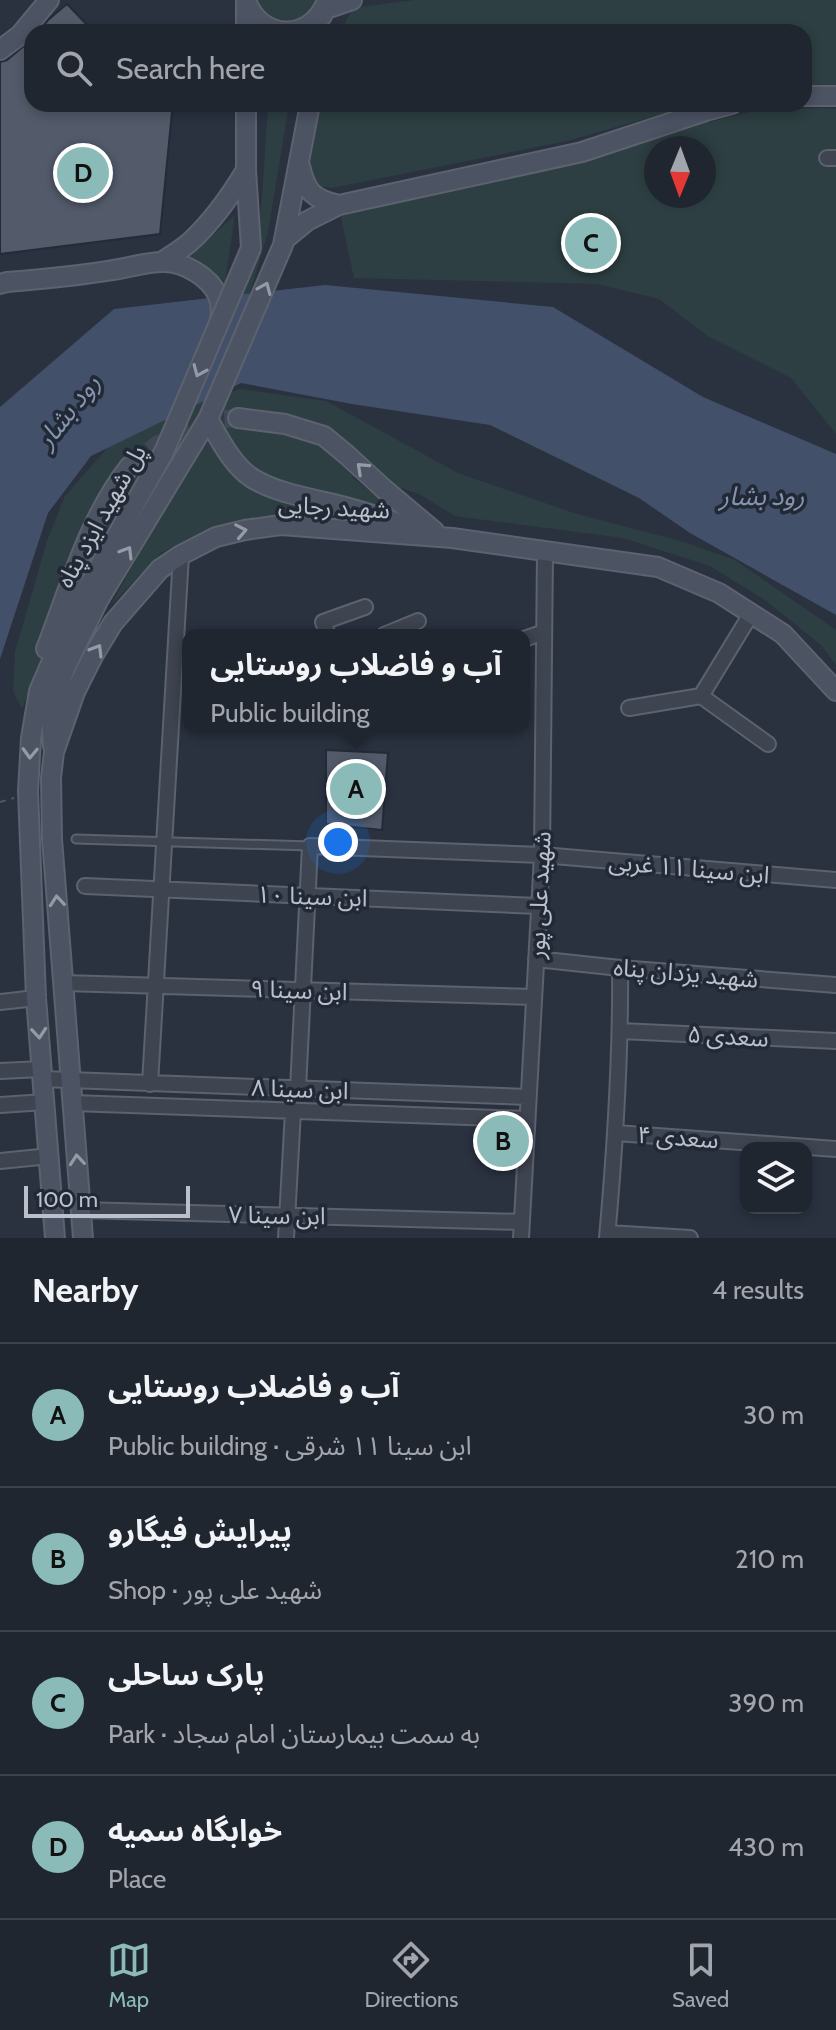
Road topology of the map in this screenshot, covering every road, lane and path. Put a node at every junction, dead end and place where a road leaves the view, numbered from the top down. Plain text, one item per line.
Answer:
1 (49, 0) edge
2 (246, 0) edge
3 (352, 0) edge
4 (325, 5) edge
5 (29, 24) edge
6 (246, 24) edge
7 (262, 24) edge
8 (310, 24) edge
9 (24, 30) edge
10 (0, 50) edge
11 (812, 96) edge
12 (836, 96) edge
13 (246, 112) edge
14 (309, 112) edge
15 (707, 112) edge
16 (299, 163) junction
17 (246, 170) junction
18 (339, 205) junction
19 (284, 243) junction
20 (163, 261) junction
21 (2, 282) edge
22 (220, 320) junction
23 (209, 415) junction
24 (238, 418) tunnel mouth
25 (129, 467) tunnel mouth
26 (442, 538) junction
27 (545, 552) junction
28 (181, 555) junction
29 (365, 607) dead end
30 (751, 614) junction
31 (418, 621) dead end
32 (326, 629) edge
33 (399, 629) edge
34 (544, 632) junction
35 (530, 637) edge
36 (39, 691) junction
37 (836, 691) edge
38 (701, 696) junction
39 (629, 708) dead end
40 (768, 744) dead end
41 (54, 752) junction
42 (52, 813) junction
43 (29, 815) junction
44 (76, 839) dead end
45 (164, 842) junction
46 (310, 846) junction
47 (542, 855) junction
48 (836, 880) edge
49 (85, 886) dead end
50 (162, 889) junction
51 (308, 896) junction
52 (539, 906) junction
53 (536, 959) junction
54 (620, 968) junction
55 (64, 983) junction
56 (836, 985) edge
57 (156, 986) junction
58 (303, 990) junction
59 (534, 997) junction
60 (36, 998) junction
61 (0, 1002) edge
62 (621, 1031) junction
63 (836, 1041) edge
64 (0, 1071) edge
65 (43, 1074) junction
66 (72, 1080) junction
67 (150, 1084) junction
68 (298, 1089) junction
69 (528, 1097) junction
70 (45, 1102) junction
71 (73, 1103) junction
72 (0, 1105) edge
73 (293, 1111) junction
74 (527, 1119) junction
75 (616, 1133) junction
76 (836, 1149) edge
77 (50, 1156) junction
78 (0, 1161) edge
79 (81, 1210) junction
80 (287, 1215) junction
81 (522, 1222) junction
82 (608, 1236) edge
83 (55, 1238) edge
84 (83, 1238) edge
85 (286, 1238) edge
86 (521, 1238) edge
87 (690, 1238) edge

1 - 5 main road
2 - 6 main road
2 - 7 main road
3 - 4 main road
4 - 8 main road
9 - 10 main road
11 - 12 main road
13 - 17 main road
14 - 16 main road, پل شهید ایزد پناه
15 - 18 main road
16 - 18 main road
16 - 19 main road, پل شهید ایزد پناه
17 - 20 main road
17 - 22 main road, پل شهید ایزد پناه, bridge
18 - 19 main road
23 -> 19 main road, پل شهید ایزد پناه
20 - 21 main road
20 - 22 main road
22 -> 36 main road, پل شهید ایزد پناه, bridge
23 - 26 main road
41 -> 23 main road, پل شهید ایزد پناه
26 -> 24 main road
25 - 36 main road
26 - 27 main road, شهید رجایی
28 -> 26 main road, شهید رجایی
27 - 30 main road, شهید رجایی
27 - 34 street, شهید علی پور
41 -> 28 main road, شهید رجایی
28 - 45 street
29 - 32 street
30 - 37 main road, شهید رجایی
30 - 38 street
31 - 33 street
34 - 35 street
34 - 47 street, شهید علی پور
36 -> 43 main road, پل شهید ایزد پناه
38 - 39 street
38 - 40 street
41 - 42 main road, شهید رجایی
42 - 43 main road
55 -> 42 main road, شهید رجایی
43 - 60 main road
44 - 45 lane
45 - 46 lane
45 - 50 street
46 - 47 street, ابن سینا ۱۱ غربی
46 - 51 street
47 - 48 street, ابن سینا ۱۱ غربی
47 - 52 street, شهید علی پور
49 - 50 street, ابن سینا ۱۰
50 - 51 street, ابن سینا ۱۰
50 - 57 street
51 - 52 street, ابن سینا ۱۰
51 - 58 street
52 - 53 street, شهید علی پور
53 - 54 street, شهید یزدان پناه
53 - 59 street, شهید علی پور
54 - 56 street, شهید یزدان پناه
54 - 62 street
55 - 57 street, ابن سینا ۹
55 - 66 main road, شهید رجایی
57 - 58 street, ابن سینا ۹
57 - 67 street
58 - 59 street, ابن سینا ۹
58 - 68 street
59 - 69 street, شهید علی پور
60 - 61 street
60 -> 65 main road
62 - 63 street, سعدی ۵
62 - 75 street
64 - 65 street, ابن سینا ۸
65 - 66 street, ابن سینا ۸
65 - 70 main road
66 - 67 street, ابن سینا ۸
66 - 71 main road, شهید رجایی
67 - 68 street, ابن سینا ۸
68 - 69 street, ابن سینا ۸
69 - 74 street, شهید علی پور
70 - 72 street
70 - 77 main road
71 - 73 street, ابن سینا ۸
79 -> 71 main road, شهید رجایی
73 - 74 street, ابن سینا ۸
73 - 80 street
74 - 81 street, شهید علی پور
75 - 76 street, سعدی ۴
75 - 82 street
77 - 78 street
77 - 83 main road
79 - 80 street, ابن سینا ۷
79 - 84 main road, شهید رجایی
80 - 81 street, ابن سینا ۷
80 - 85 street
81 - 86 street, شهید علی پور
82 - 87 street

